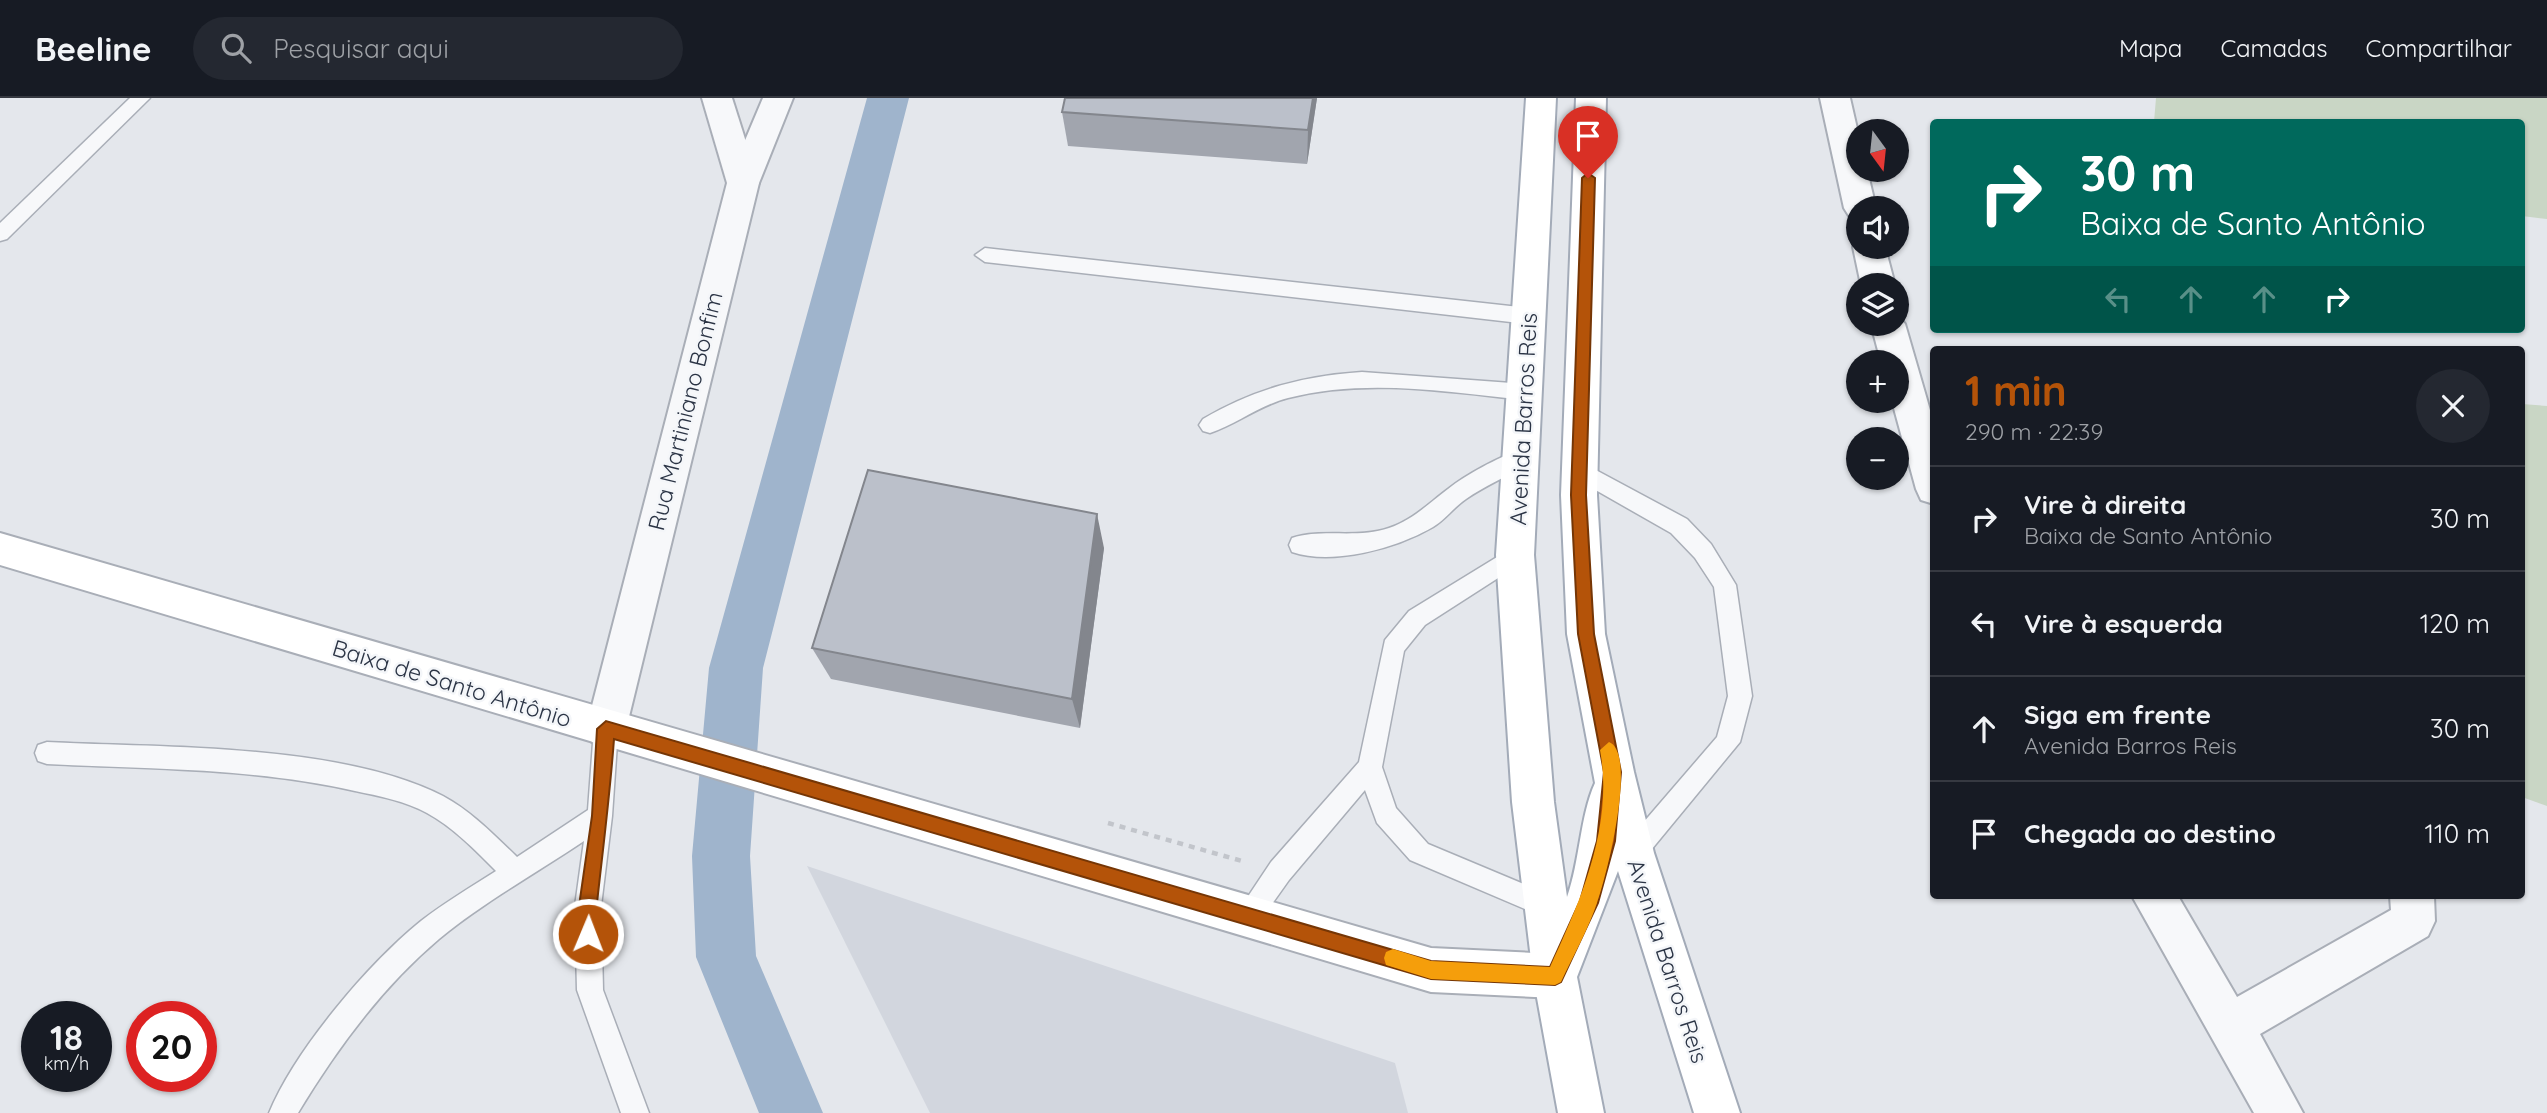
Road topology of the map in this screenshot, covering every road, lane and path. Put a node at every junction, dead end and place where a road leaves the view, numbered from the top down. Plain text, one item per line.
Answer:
1 (141, 98) edge
2 (717, 98) edge
3 (778, 98) edge
4 (1541, 98) edge
5 (1591, 98) edge
6 (1835, 98) edge
7 (743, 183) junction
8 (1857, 196) edge
9 (0, 234) edge
10 (985, 255) dead end
11 (1529, 316) junction
12 (1891, 336) edge
13 (1525, 391) junction
14 (1210, 425) dead end
15 (1520, 459) junction
16 (1579, 470) junction
17 (1930, 475) edge
18 (1300, 545) dead end
19 (0, 549) edge
20 (1515, 555) junction
21 (606, 729) junction
22 (47, 753) dead end
23 (1370, 767) junction
24 (1613, 772) junction
25 (600, 816) junction
26 (1633, 853) junction
27 (516, 873) junction
28 (2156, 899) edge
29 (2412, 899) edge
30 (1546, 906) junction
31 (1248, 916) junction
32 (1555, 976) junction
33 (2230, 1026) junction
34 (283, 1113) edge
35 (635, 1113) edge
36 (1581, 1113) edge
37 (1717, 1113) edge
38 (2280, 1113) edge

1 - 9 lane
2 - 7 street
3 - 7 street, Rua Martiniano Bonfim
4 - 11 main road, Avenida Barros Reis
5 - 16 main road, Avenida Barros Reis
6 - 8 street
7 - 21 street, Rua Martiniano Bonfim
10 - 11 lane
11 - 13 main road, Avenida Barros Reis
12 - 17 street
13 - 14 lane
13 - 15 main road, Avenida Barros Reis
15 - 18 lane
15 - 20 main road, Avenida Barros Reis
16 - 24 main road, Avenida Barros Reis
16 - 26 lane
19 - 21 main road, Baixa de Santo Antônio
20 - 23 lane
20 - 30 main road, Avenida Barros Reis
21 - 25 lane
21 - 31 main road, Baixa de Santo Antônio
22 - 27 lane
23 - 30 lane
23 - 31 lane
24 - 26 main road, Avenida Barros Reis
24 - 32 main road
25 - 27 lane
25 - 35 lane
26 - 37 main road, Avenida Barros Reis
27 - 34 lane
28 - 33 street
29 - 33 street
30 - 32 main road, Avenida Barros Reis
31 - 32 main road, Baixa de Santo Antônio
32 - 36 main road, Avenida Barros Reis
33 - 38 street

